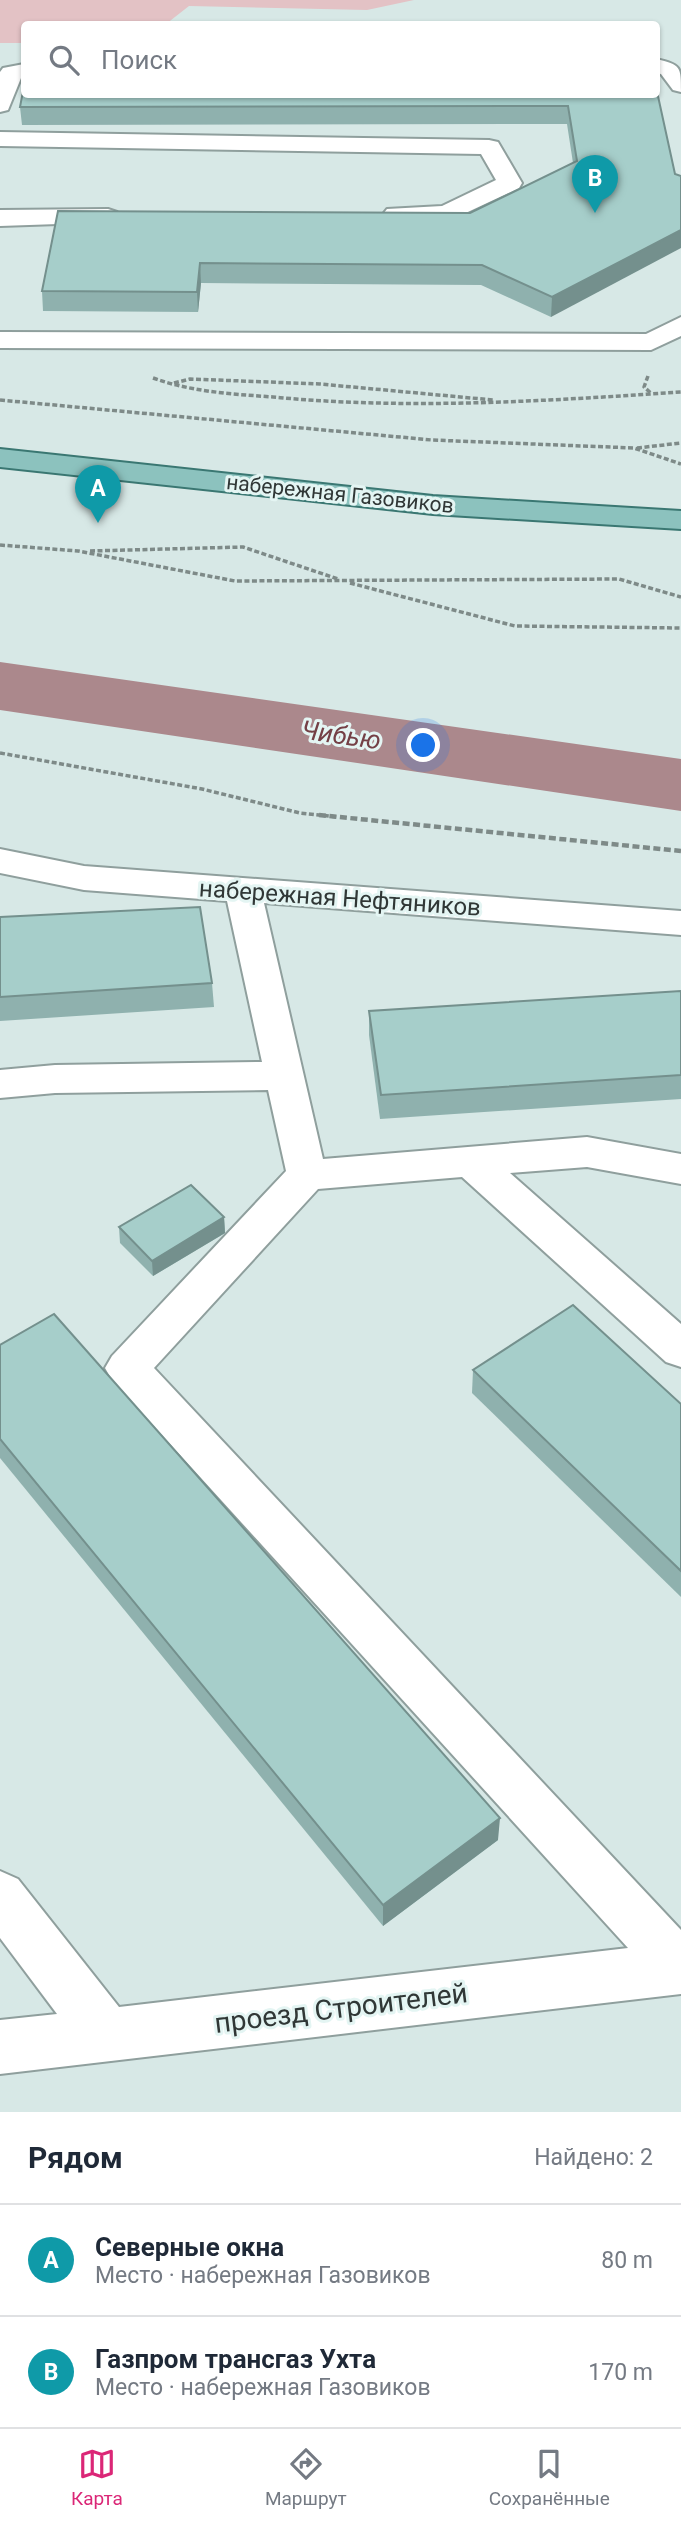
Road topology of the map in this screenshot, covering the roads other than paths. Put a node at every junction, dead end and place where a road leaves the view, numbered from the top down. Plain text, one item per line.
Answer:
1 (660, 67) edge
2 (12, 72) edge
3 (681, 85) edge
4 (0, 105) edge
5 (0, 139) edge
6 (377, 214) edge
7 (128, 217) edge
8 (0, 218) edge
9 (681, 325) edge
10 (0, 340) edge
11 (0, 458) edge
12 (681, 520) edge
13 (0, 861) edge
14 (243, 891) junction
15 (681, 923) edge
16 (284, 1076) junction
17 (0, 1084) edge
18 (470, 1161) junction
19 (681, 1170) edge
20 (307, 1175) junction
21 (681, 1350) edge
22 (0, 1896) edge
23 (681, 1968) edge
24 (107, 2035) junction
25 (0, 2047) edge

1 - 3 street
2 - 4 street
5 - 6 street
7 - 8 street
9 - 10 street
11 - 12 main road, набережная Газовиков
13 - 14 street, набережная Нефтяников
14 - 15 street, набережная Нефтяников
14 - 16 street
16 - 17 street
16 - 20 street
18 - 19 street
18 - 20 street
18 - 21 street
20 - 23 street
22 - 24 street
23 - 24 street, проезд Строителей
24 - 25 street, проезд Строителей

